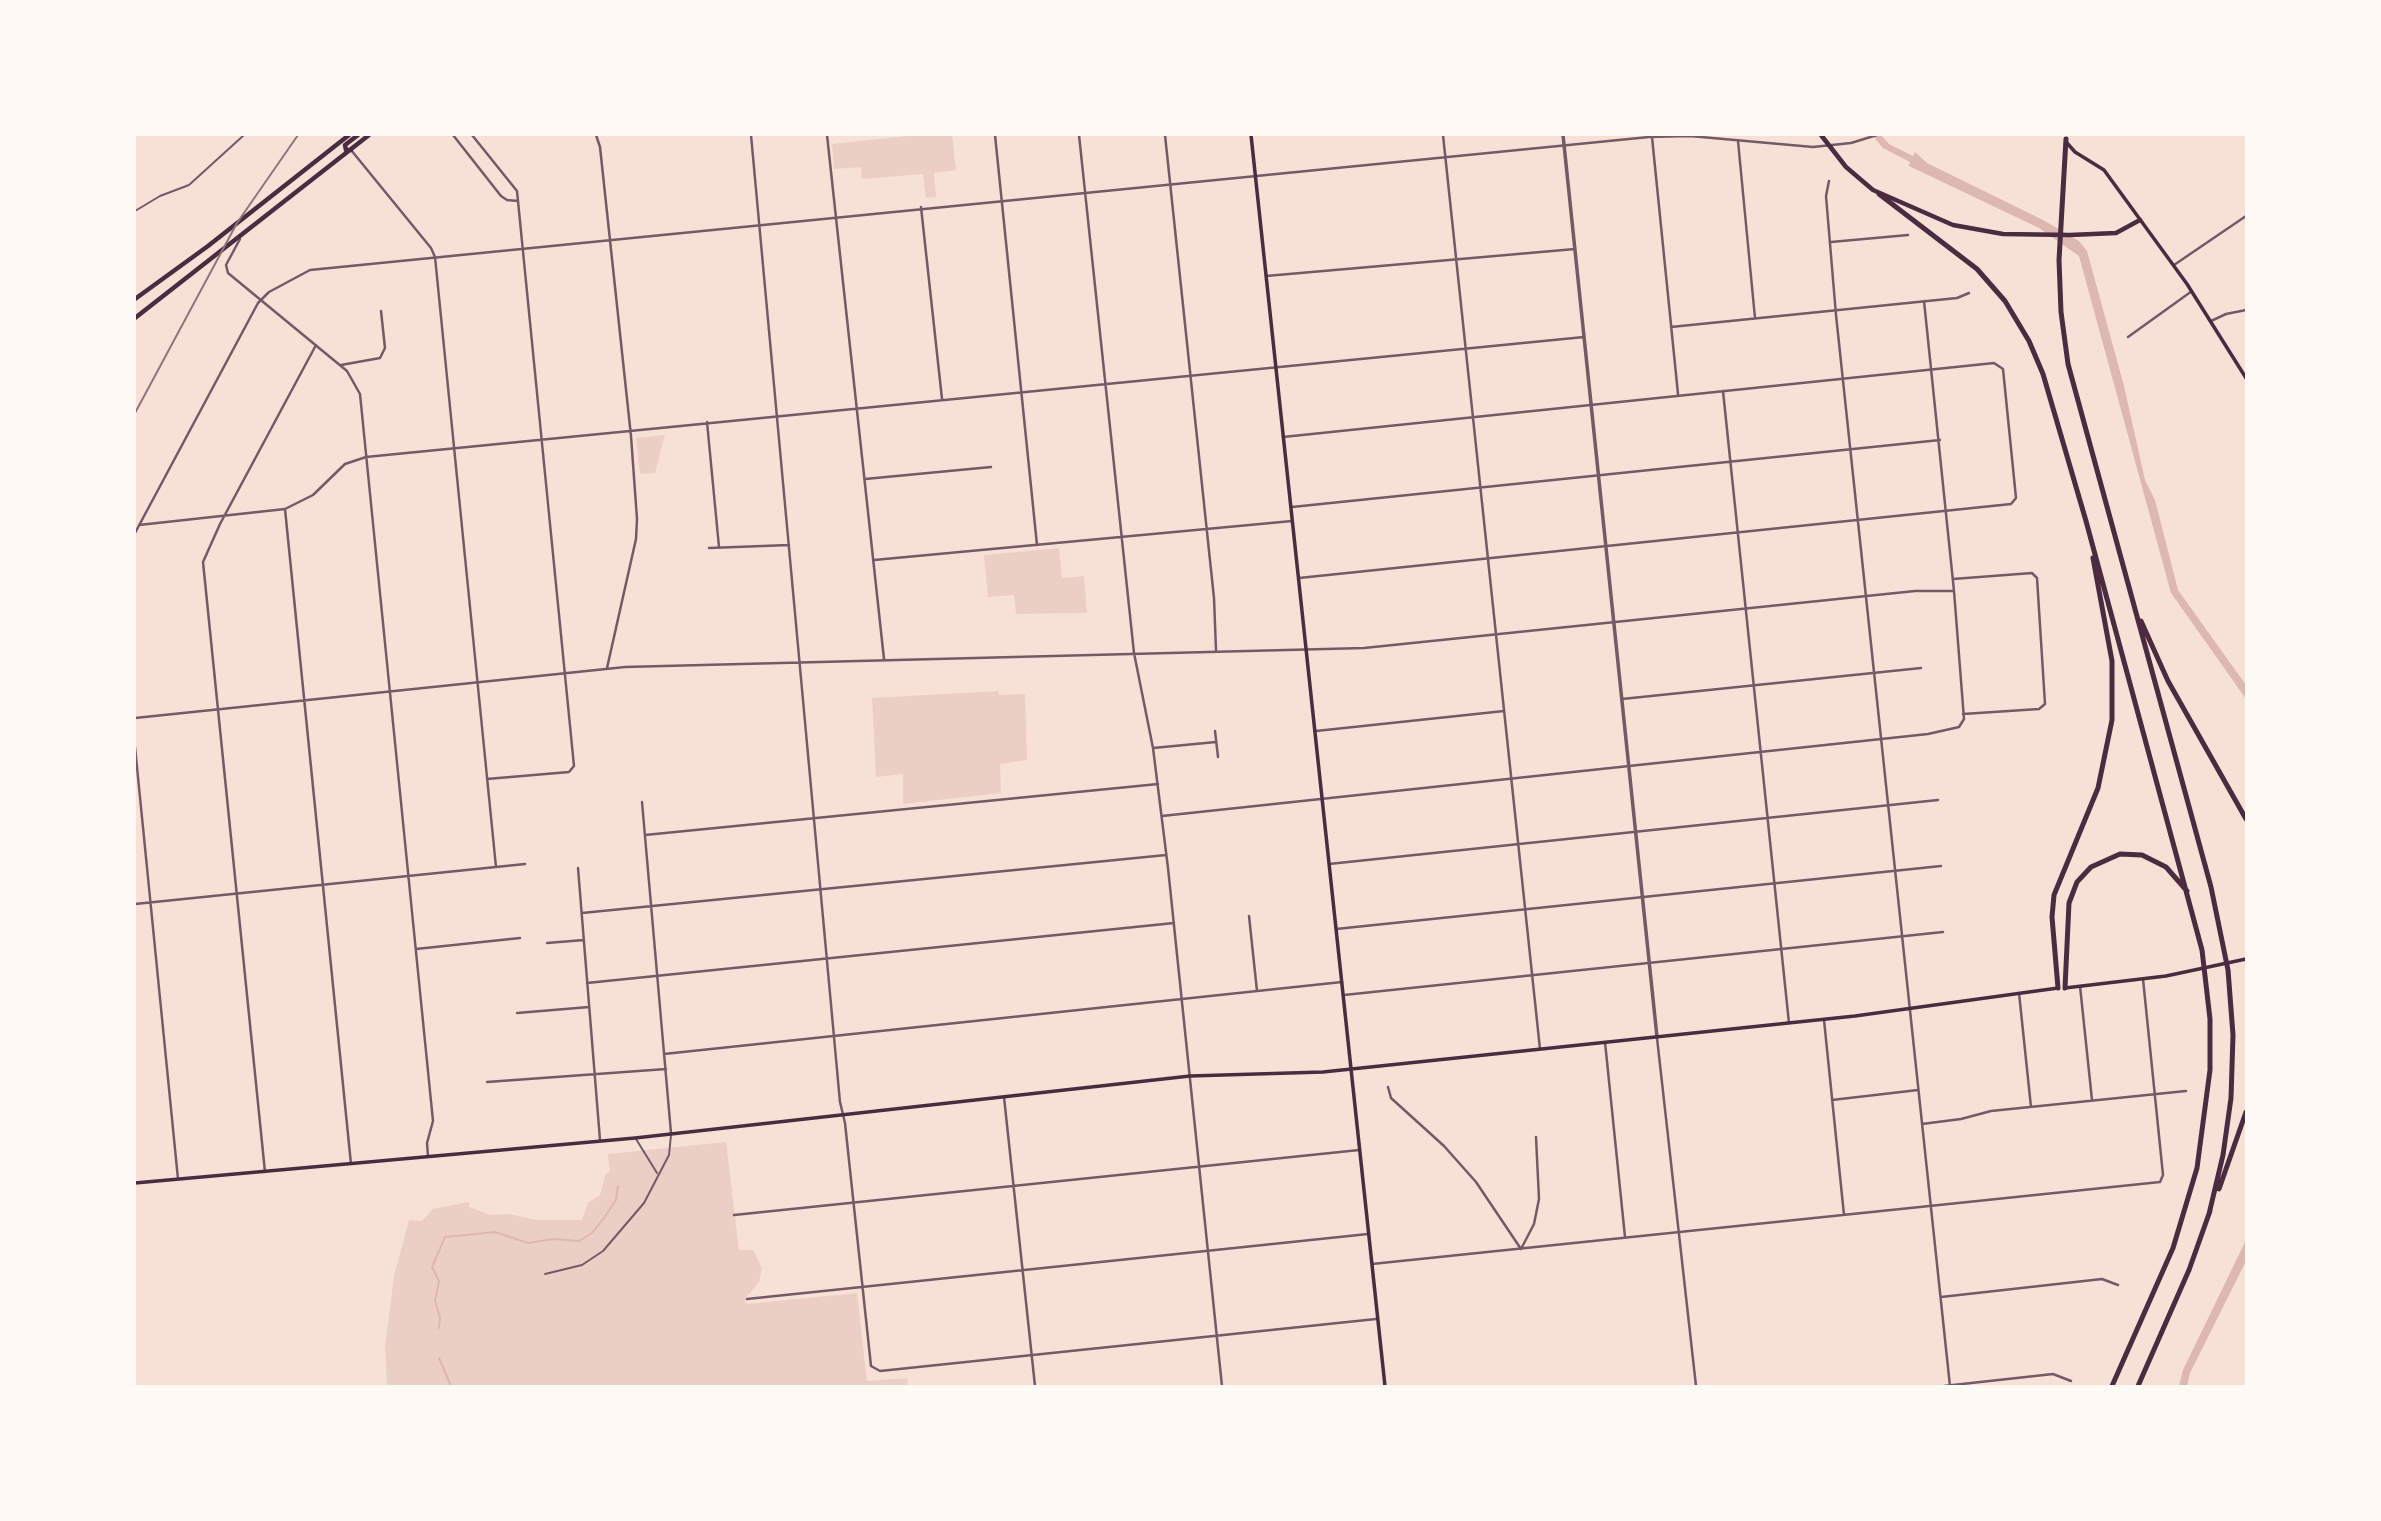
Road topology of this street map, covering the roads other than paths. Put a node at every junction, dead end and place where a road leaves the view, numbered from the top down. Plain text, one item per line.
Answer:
1 (244, 135) edge
2 (349, 135) edge
3 (358, 135) edge
4 (369, 135) edge
5 (453, 135) edge
6 (472, 135) edge
7 (596, 135) edge
8 (751, 135) edge
9 (827, 135) edge
10 (995, 135) edge
11 (1079, 135) edge
12 (1165, 135) edge
13 (1251, 135) edge
14 (1444, 135) edge
15 (1563, 135) edge
16 (1821, 135) edge
17 (1877, 135) edge
18 (1655, 136) edge
19 (2066, 137) edge
20 (1738, 141) junction
21 (1564, 145) junction
22 (1829, 146) junction
23 (351, 150) junction
24 (1446, 156) junction
25 (1255, 174) junction
26 (1829, 181) dead end
27 (1170, 182) junction
28 (1085, 191) junction
29 (1879, 194) junction
30 (1002, 199) junction
31 (517, 201) junction
32 (921, 207) junction
33 (135, 211) edge
34 (835, 216) junction
35 (2246, 216) edge
36 (2140, 220) junction
37 (760, 223) junction
38 (1908, 235) dead end
39 (610, 238) junction
40 (240, 239) junction
41 (1831, 243) junction
42 (522, 247) junction
43 (1575, 248) junction
44 (435, 257) junction
45 (1456, 259) junction
46 (2174, 265) junction
47 (1266, 276) junction
48 (2192, 291) junction
49 (1969, 293) dead end
50 (135, 299) edge
51 (261, 300) junction
52 (1924, 301) junction
53 (1837, 310) junction
54 (2246, 310) edge
55 (381, 311) dead end
56 (135, 318) edge
57 (1755, 318) junction
58 (2211, 321) junction
59 (1671, 327) junction
60 (1584, 337) junction
61 (2128, 337) dead end
62 (316, 345) junction
63 (1466, 348) junction
64 (1276, 365) junction
65 (341, 366) junction
66 (1932, 369) junction
67 (1191, 374) junction
68 (1843, 378) junction
69 (2246, 378) edge
70 (1106, 382) junction
71 (1022, 391) junction
72 (1723, 391) junction
73 (1678, 396) junction
74 (942, 398) junction
75 (1591, 405) junction
76 (857, 407) junction
77 (777, 415) junction
78 (1473, 417) junction
79 (707, 422) junction
80 (630, 430) junction
81 (1283, 437) junction
82 (541, 439) junction
83 (1940, 440) junction
84 (454, 448) junction
85 (1850, 449) junction
86 (366, 457) junction
87 (1730, 461) junction
88 (990, 467) dead end
89 (1598, 475) junction
90 (865, 479) junction
91 (1480, 488) junction
92 (1291, 507) junction
93 (285, 509) junction
94 (1947, 511) junction
95 (224, 517) junction
96 (1858, 520) junction
97 (1293, 521) junction
98 (2086, 521) junction
99 (139, 525) junction
100 (1207, 529) junction
101 (1737, 532) junction
102 (135, 533) edge
103 (1122, 538) junction
104 (789, 545) junction
105 (1037, 545) junction
106 (1606, 546) junction
107 (719, 547) junction
108 (709, 548) dead end
109 (1488, 558) junction
110 (874, 560) junction
111 (1298, 578) junction
112 (1953, 579) junction
113 (1954, 591) junction
114 (1866, 596) junction
115 (1745, 609) junction
116 (2134, 610) junction
117 (1614, 623) junction
118 (1496, 636) junction
119 (1306, 649) junction
120 (1216, 651) junction
121 (1134, 653) junction
122 (884, 659) junction
123 (800, 660) junction
124 (1921, 668) dead end
125 (607, 669) junction
126 (1874, 673) junction
127 (565, 674) junction
128 (478, 682) junction
129 (1753, 685) junction
130 (390, 691) junction
131 (1622, 699) junction
132 (304, 700) junction
133 (218, 709) junction
134 (1504, 711) junction
135 (1963, 714) junction
136 (135, 718) edge
137 (1215, 731) dead end
138 (1315, 732) junction
139 (1881, 739) junction
140 (1216, 742) junction
141 (135, 747) edge
142 (1153, 748) junction
143 (1760, 752) junction
144 (1218, 757) dead end
145 (1629, 766) junction
146 (1511, 778) junction
147 (487, 779) junction
148 (1158, 784) junction
149 (1322, 799) junction
150 (1938, 800) dead end
151 (642, 802) dead end
152 (1888, 805) junction
153 (1161, 816) junction
154 (814, 818) junction
155 (1768, 818) junction
156 (2246, 819) edge
157 (1636, 832) junction
158 (645, 835) junction
159 (1518, 844) junction
160 (1166, 855) junction
161 (525, 864) dead end
162 (1329, 864) junction
163 (1941, 866) dead end
164 (496, 867) junction
165 (578, 868) dead end
166 (1895, 871) junction
167 (408, 876) junction
168 (1774, 884) junction
169 (322, 885) junction
170 (820, 889) junction
171 (237, 894) junction
172 (2189, 894) junction
173 (1643, 897) junction
174 (150, 902) junction
175 (135, 904) edge
176 (651, 906) junction
177 (1525, 910) junction
178 (582, 913) junction
179 (1249, 916) dead end
180 (1174, 923) junction
181 (1336, 929) junction
182 (1943, 932) dead end
183 (1902, 937) junction
184 (520, 938) dead end
185 (584, 940) junction
186 (547, 943) dead end
187 (416, 949) junction
188 (1782, 950) junction
189 (2246, 959) edge
190 (827, 960) junction
191 (1650, 963) junction
192 (1532, 975) junction
193 (657, 976) junction
194 (2143, 979) junction
195 (1342, 982) junction
196 (587, 983) junction
197 (2080, 986) junction
198 (2061, 988) junction
199 (1257, 991) junction
200 (2019, 993) junction
201 (1343, 995) junction
202 (1182, 999) junction
203 (589, 1006) junction
204 (1910, 1009) junction
205 (517, 1013) dead end
206 (1824, 1019) junction
207 (1789, 1023) junction
208 (834, 1036) junction
209 (1657, 1037) junction
210 (1605, 1042) junction
211 (1540, 1049) junction
212 (664, 1054) junction
213 (666, 1069) junction
214 (1350, 1069) junction
215 (594, 1074) junction
216 (1189, 1076) junction
217 (486, 1082) dead end
218 (1388, 1087) dead end
219 (1918, 1090) junction
220 (2186, 1091) dead end
221 (2155, 1093) junction
222 (1004, 1097) junction
223 (1832, 1100) junction
224 (2092, 1100) junction
225 (2031, 1107) junction
226 (2246, 1112) edge
227 (843, 1114) junction
228 (1922, 1124) junction
229 (671, 1134) junction
230 (1536, 1137) dead end
231 (635, 1138) junction
232 (600, 1141) junction
233 (1359, 1150) junction
234 (428, 1156) junction
235 (351, 1165) junction
236 (1198, 1166) junction
237 (265, 1172) junction
238 (657, 1174) junction
239 (178, 1179) junction
240 (135, 1183) edge
241 (1013, 1185) junction
242 (854, 1202) junction
243 (1931, 1206) junction
244 (2209, 1214) junction
245 (734, 1215) dead end
246 (1844, 1215) junction
247 (1679, 1233) junction
248 (1368, 1234) junction
249 (1625, 1238) junction
250 (1521, 1249) junction
251 (1207, 1251) junction
252 (1372, 1264) junction
253 (1023, 1270) junction
254 (545, 1274) dead end
255 (2118, 1285) dead end
256 (863, 1287) junction
257 (1941, 1297) junction
258 (747, 1299) dead end
259 (1378, 1318) junction
260 (1216, 1335) junction
261 (1032, 1355) junction
262 (2071, 1381) dead end
263 (1035, 1386) edge
264 (1222, 1386) edge
265 (1385, 1386) edge
266 (1696, 1386) edge
267 (1944, 1386) edge
268 (1950, 1386) edge
269 (2112, 1386) edge
270 (2138, 1386) edge

1 - 33 lane
2 - 50 main road
3 - 23 main road
4 - 23 main road
5 - 31 street
6 - 31 street
7 - 39 street
8 - 37 street
9 - 34 street
10 - 30 street
11 - 28 street
12 - 27 street
13 - 25 main road
14 - 24 street
15 - 21 street
16 - 22 main road
17 - 22 street
18 - 20 street
18 - 21 street
18 - 59 street
19 - 36 main road
19 - 116 highway
20 - 22 street
20 - 57 street
21 - 24 street
21 - 43 street
22 - 29 main road
23 - 40 main road
23 - 44 street
24 - 25 street
24 - 45 street
25 - 27 street
25 - 47 main road
26 - 41 street
27 - 28 street
27 - 67 street
28 - 30 street
28 - 70 street
29 - 36 main road
29 - 98 highway
30 - 32 street
30 - 71 street
31 - 42 street
32 - 34 street
32 - 74 street
34 - 37 street
34 - 76 street
35 - 46 street
36 - 46 main road
37 - 39 street
37 - 77 street
38 - 41 street
39 - 42 street
39 - 80 street
40 - 51 street
40 - 56 main road
41 - 53 street
42 - 44 street
42 - 82 street
43 - 45 street
43 - 60 street
44 - 51 street
44 - 84 street
45 - 47 street
45 - 63 street
46 - 48 main road
47 - 64 main road
48 - 58 main road
48 - 61 street
49 - 52 street
51 - 62 street
51 - 99 street
52 - 53 street
52 - 66 street
53 - 57 street
53 - 68 street
54 - 58 street
55 - 65 street
57 - 59 street
58 - 69 main road
59 - 73 street
60 - 63 street
60 - 75 street
62 - 65 street
62 - 95 street
63 - 64 street
63 - 78 street
64 - 67 street
64 - 81 main road
65 - 86 street
66 - 68 street
66 - 83 street
66 - 94 street
67 - 70 street
67 - 100 street
68 - 72 street
68 - 85 street
70 - 71 street
70 - 103 street
71 - 74 street
71 - 105 street
72 - 73 street
72 - 87 street
73 - 75 street
74 - 76 street
75 - 78 street
75 - 89 street
76 - 77 street
76 - 90 street
77 - 79 street
77 - 104 street
78 - 81 street
78 - 91 street
79 - 80 street
79 - 107 street
80 - 82 street
80 - 125 street
81 - 92 main road
82 - 84 street
82 - 127 street
83 - 85 street
83 - 94 street
84 - 86 street
84 - 128 street
85 - 87 street
85 - 96 street
86 - 93 street
86 - 130 street
87 - 89 street
87 - 101 street
88 - 90 street
89 - 91 street
89 - 106 street
90 - 110 street
91 - 92 street
91 - 109 street
92 - 97 main road
93 - 95 street
93 - 132 street
94 - 96 street
94 - 112 street
95 - 99 street
95 - 133 street
96 - 101 street
96 - 114 street
97 - 100 street
97 - 111 main road
98 - 172 highway
98 - 198 highway
99 - 102 street
100 - 103 street
100 - 120 street
101 - 106 street
101 - 115 street
103 - 105 street
103 - 121 street
104 - 107 street
104 - 123 street
105 - 110 street
106 - 109 street
106 - 117 street
107 - 108 street
109 - 111 street
109 - 118 street
110 - 122 street
111 - 119 main road
112 - 113 street
112 - 135 street
113 - 114 street
113 - 135 street
114 - 115 street
114 - 126 street
115 - 117 street
115 - 129 street
116 - 156 highway
116 - 244 highway
117 - 118 street
117 - 131 street
118 - 119 street
118 - 134 street
119 - 120 street
119 - 138 main road
120 - 121 street
121 - 122 street
121 - 142 street
122 - 123 street
123 - 125 street
123 - 154 street
124 - 126 street
125 - 127 street
126 - 129 street
126 - 139 street
127 - 128 street
127 - 147 street
128 - 130 street
128 - 147 street
129 - 131 street
129 - 143 street
130 - 132 street
130 - 167 street
131 - 145 street
132 - 133 street
132 - 169 street
133 - 136 street
133 - 171 street
134 - 138 street
134 - 146 street
135 - 139 street
137 - 140 street
138 - 149 main road
139 - 143 street
139 - 152 street
140 - 142 street
140 - 144 street
141 - 174 street
142 - 148 street
143 - 145 street
143 - 155 street
145 - 146 street
145 - 157 street
146 - 149 street
146 - 159 street
147 - 164 street
148 - 153 street
148 - 154 street
149 - 153 street
149 - 162 main road
150 - 152 street
151 - 158 street
152 - 155 street
152 - 166 street
153 - 160 street
154 - 158 street
154 - 170 street
155 - 157 street
155 - 168 street
157 - 159 street
157 - 173 street
158 - 176 street
159 - 162 street
159 - 177 street
160 - 170 street
160 - 180 street
161 - 164 street
162 - 181 main road
163 - 166 street
164 - 167 street
165 - 178 street
166 - 168 street
166 - 183 street
167 - 169 street
167 - 187 street
168 - 173 street
168 - 188 street
169 - 171 street
169 - 235 street
170 - 176 street
170 - 190 street
171 - 174 street
171 - 237 street
172 - 198 highway
172 - 269 highway
173 - 177 street
173 - 191 street
174 - 175 street
174 - 239 street
176 - 178 street
176 - 193 street
177 - 181 street
177 - 192 street
178 - 185 street
179 - 199 street
180 - 190 street
180 - 202 street
181 - 195 main road
182 - 183 street
183 - 188 street
183 - 204 street
184 - 187 street
185 - 186 street
185 - 196 street
187 - 234 street
188 - 191 street
188 - 207 street
189 - 194 main road
190 - 193 street
190 - 208 street
191 - 192 street
191 - 209 street
192 - 201 street
192 - 211 street
193 - 196 street
193 - 212 street
194 - 197 main road
194 - 221 street
195 - 199 street
195 - 201 main road
196 - 203 street
197 - 198 main road
197 - 224 street
198 - 200 main road
199 - 202 street
200 - 204 main road
200 - 225 street
201 - 214 main road
202 - 208 street
202 - 216 street
203 - 205 street
203 - 215 street
204 - 206 main road
204 - 219 street
206 - 207 main road
206 - 223 street
207 - 209 main road
208 - 212 street
208 - 227 street
209 - 210 main road
209 - 247 street
210 - 211 main road
210 - 249 street
211 - 214 main road
212 - 213 street
213 - 215 street
213 - 229 street
214 - 216 main road
214 - 233 main road
215 - 217 street
215 - 232 street
216 - 222 main road
216 - 236 street
218 - 250 street
219 - 223 street
219 - 228 street
220 - 221 street
221 - 224 street
221 - 243 street
222 - 227 main road
222 - 241 street
223 - 246 street
224 - 225 street
225 - 228 street
226 - 244 highway
227 - 229 main road
227 - 242 street
228 - 243 street
229 - 231 main road
229 - 238 lane
230 - 250 street
231 - 232 main road
231 - 238 lane
232 - 234 main road
233 - 236 street
233 - 248 main road
234 - 235 main road
235 - 237 main road
236 - 241 street
236 - 251 street
237 - 239 main road
238 - 254 lane
239 - 240 main road
241 - 242 street
241 - 253 street
242 - 245 street
242 - 256 street
243 - 246 street
243 - 257 street
244 - 270 highway
246 - 247 street
247 - 249 street
247 - 266 street
248 - 251 street
248 - 252 main road
249 - 250 street
250 - 252 street
251 - 253 street
251 - 260 street
252 - 259 main road
253 - 256 street
253 - 261 street
255 - 257 street
256 - 258 street
256 - 261 street
257 - 268 street
259 - 260 street
259 - 265 main road
260 - 261 street
260 - 264 street
261 - 263 street
262 - 268 street
267 - 268 street

